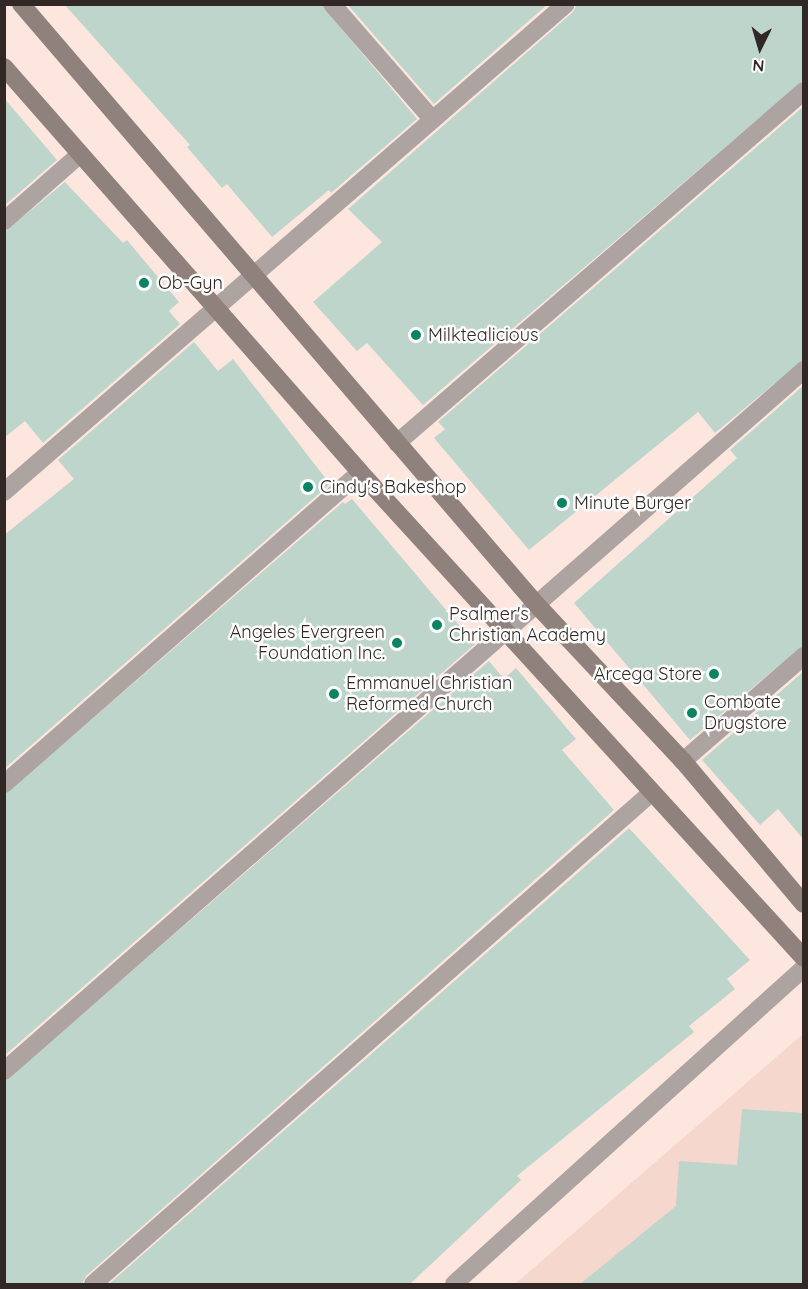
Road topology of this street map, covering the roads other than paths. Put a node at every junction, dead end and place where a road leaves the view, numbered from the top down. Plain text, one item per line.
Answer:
1 (21, 4) edge
2 (332, 4) edge
3 (566, 4) edge
4 (4, 67) edge
5 (804, 91) edge
6 (431, 118) junction
7 (79, 155) junction
8 (4, 221) edge
9 (252, 274) junction
10 (218, 306) junction
11 (804, 370) edge
12 (397, 443) junction
13 (360, 472) junction
14 (4, 492) edge
15 (536, 604) junction
16 (506, 628) junction
17 (804, 656) edge
18 (683, 761) junction
19 (4, 784) edge
20 (651, 793) junction
21 (804, 904) edge
22 (804, 958) edge
23 (804, 968) edge
24 (4, 1071) edge
25 (93, 1284) edge
26 (454, 1284) edge

1 - 9 street
2 - 6 street
3 - 6 street
4 - 7 street
5 - 12 street
6 - 9 street
7 - 8 street
7 - 10 street
9 - 10 street
9 - 12 street
10 - 13 street
10 - 14 street
11 - 15 street
12 - 15 street
13 - 16 street
13 - 19 street
15 - 16 street
15 - 18 street
16 - 20 street
16 - 24 street
17 - 18 street
18 - 21 street
20 - 22 street
20 - 25 street
23 - 26 street

